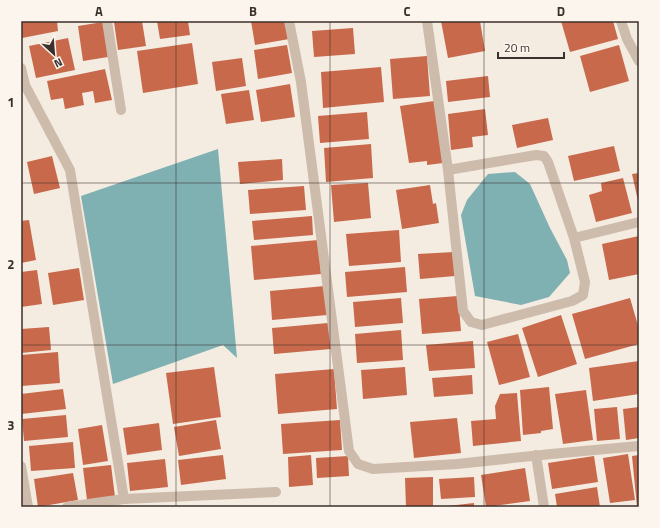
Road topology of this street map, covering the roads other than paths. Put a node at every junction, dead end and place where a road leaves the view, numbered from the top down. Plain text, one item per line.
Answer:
1 (107, 21) edge
2 (289, 21) edge
3 (428, 21) edge
4 (621, 21) edge
5 (639, 61) edge
6 (21, 68) edge
7 (121, 110) dead end
8 (448, 170) junction
9 (639, 222) edge
10 (574, 238) junction
11 (639, 446) edge
12 (536, 456) junction
13 (21, 466) edge
14 (276, 492) dead end
15 (124, 499) junction
16 (167, 502) edge
17 (28, 507) edge
18 (68, 507) edge
19 (544, 507) edge

1 - 7 street
2 - 12 street
3 - 8 street
4 - 5 street
6 - 15 street
8 - 10 street
8 - 10 street
9 - 10 street
11 - 12 street
12 - 19 street
13 - 17 street
14 - 16 street
15 - 16 street
15 - 18 street

